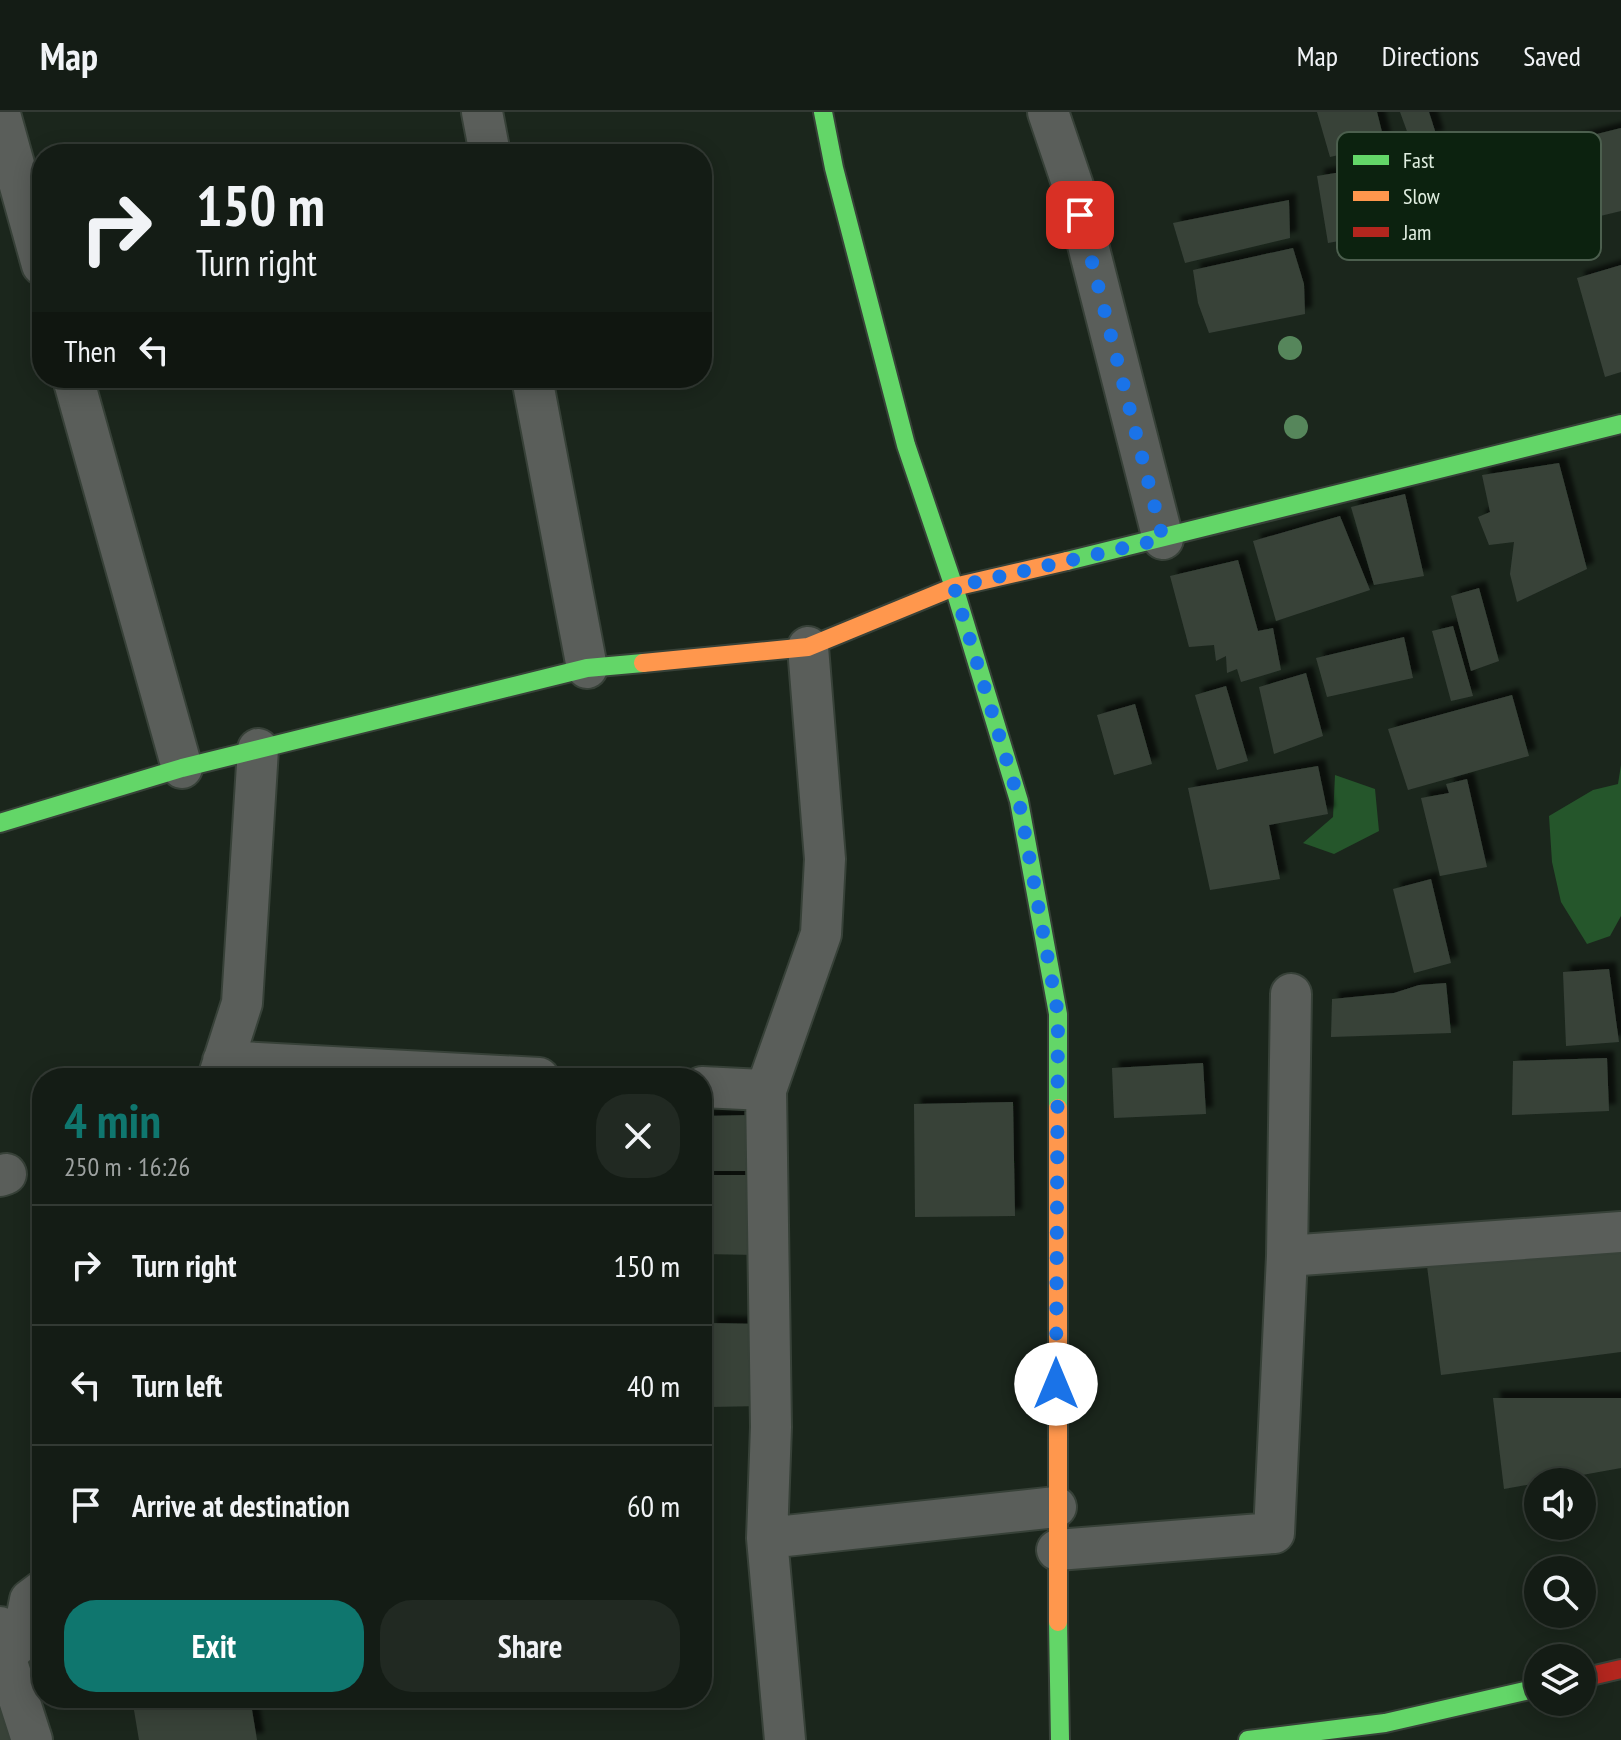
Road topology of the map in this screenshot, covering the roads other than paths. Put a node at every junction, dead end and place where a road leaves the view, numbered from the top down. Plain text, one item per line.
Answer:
1 (482, 112) edge
2 (823, 112) edge
3 (1048, 112) edge
4 (0, 114) edge
5 (488, 144) edge
6 (32, 229) edge
7 (76, 388) edge
8 (534, 388) edge
9 (1621, 424) edge
10 (1163, 539) junction
11 (954, 587) junction
12 (808, 647) junction
13 (587, 668) junction
14 (258, 749) junction
15 (182, 768) junction
16 (0, 823) edge
17 (1291, 994) dead end
18 (221, 1068) edge
19 (712, 1087) edge
20 (766, 1090) junction
21 (1621, 1232) edge
22 (1287, 1256) junction
23 (1056, 1507) junction
24 (767, 1538) junction
25 (1057, 1550) junction
26 (32, 1598) edge
27 (2, 1646) edge
28 (1621, 1669) edge
29 (1596, 1675) edge
30 (1524, 1692) edge
31 (1386, 1731) edge
32 (35, 1734) edge
33 (785, 1740) edge
34 (1060, 1740) edge
35 (1248, 1740) edge

1 - 5 street
2 - 11 street
3 - 10 street
4 - 6 street
7 - 15 street
8 - 13 street
9 - 10 street
10 - 11 street
11 - 12 street
11 - 23 street
12 - 13 street
12 - 20 street
13 - 14 street
14 - 15 street
14 - 18 street
15 - 16 street
17 - 22 street
19 - 20 street
20 - 24 street
21 - 22 street
22 - 25 street
23 - 24 street
23 - 25 street
24 - 33 street
25 - 34 street
26 - 27 street
27 - 32 street
28 - 29 street
30 - 31 street
31 - 35 street

